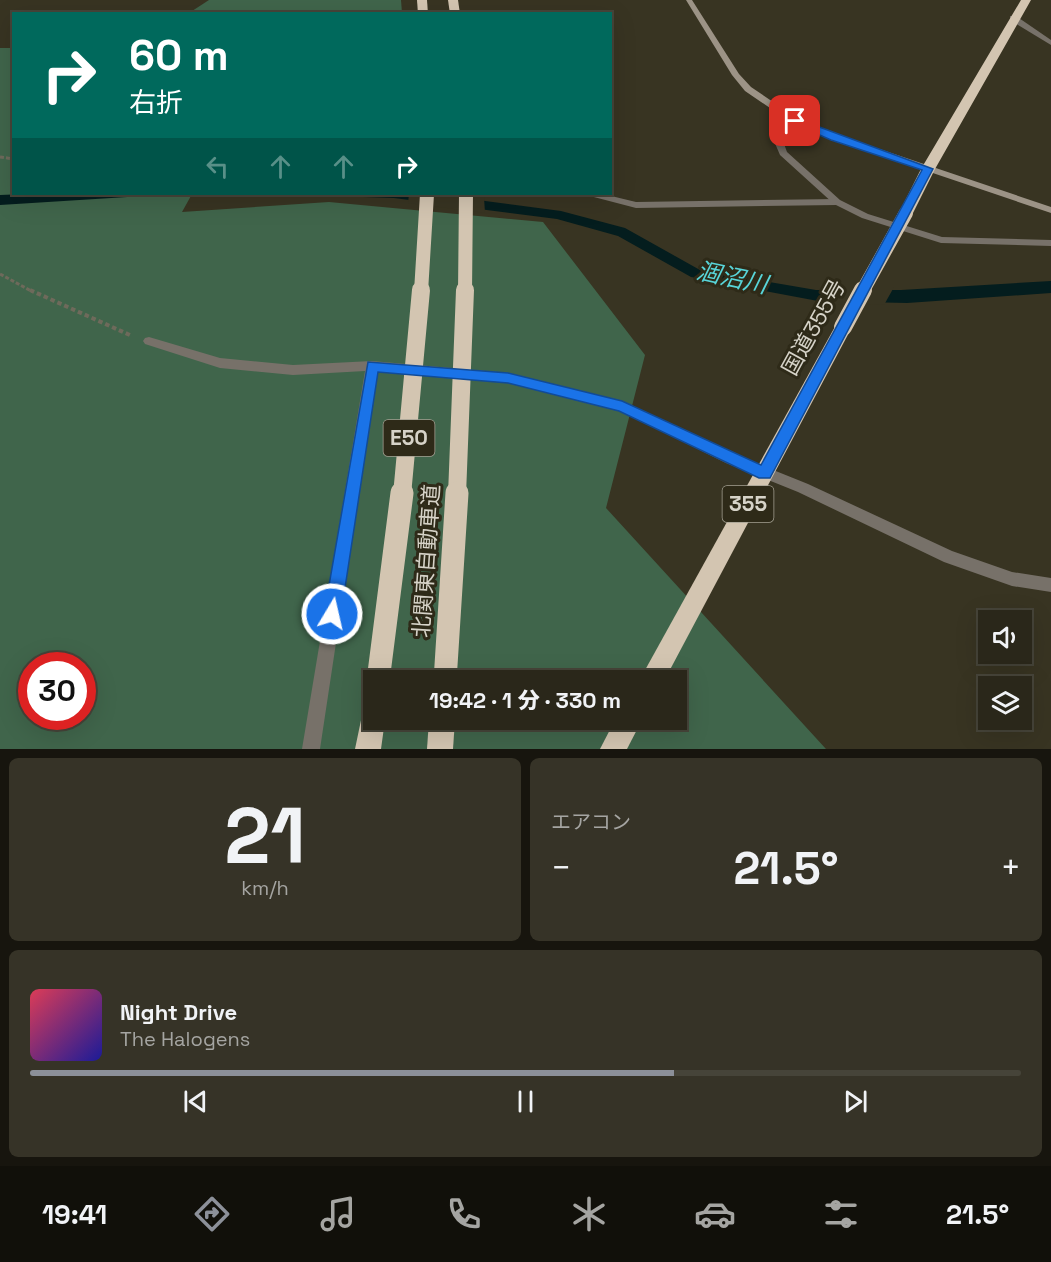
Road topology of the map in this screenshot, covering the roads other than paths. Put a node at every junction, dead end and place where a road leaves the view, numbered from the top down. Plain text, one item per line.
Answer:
1 (689, 0) edge
2 (1026, 0) edge
3 (1013, 18) junction
4 (1051, 43) edge
5 (795, 121) junction
6 (928, 169) junction
7 (427, 195) edge
8 (466, 195) edge
9 (597, 195) edge
10 (837, 202) junction
11 (1051, 210) edge
12 (1051, 243) edge
13 (149, 341) road end
14 (372, 366) junction
15 (764, 474) junction
16 (1051, 585) edge
17 (379, 670) edge
18 (446, 670) edge
19 (657, 670) edge
20 (371, 730) edge
21 (441, 730) edge
22 (623, 730) edge
23 (311, 749) edge
24 (368, 749) edge
25 (440, 749) edge
26 (613, 749) edge

1 - 5 main road
2 - 3 highway, 国道355号 / 355
3 - 4 street
3 - 6 highway, 国道355号 / 355
5 - 6 main road
5 - 10 street
6 - 11 main road
6 - 15 highway, 国道355号 / 355, bridge
7 - 17 highway, 北関東自動車道 / E50, bridge
8 - 18 highway, 北関東自動車道 / E50, bridge
9 - 10 street
10 - 12 street
13 - 14 street
14 - 15 street
14 - 23 street
15 - 16 street
15 - 19 highway, 国道355号 / 355
20 - 24 highway
21 - 25 highway
22 - 26 highway

